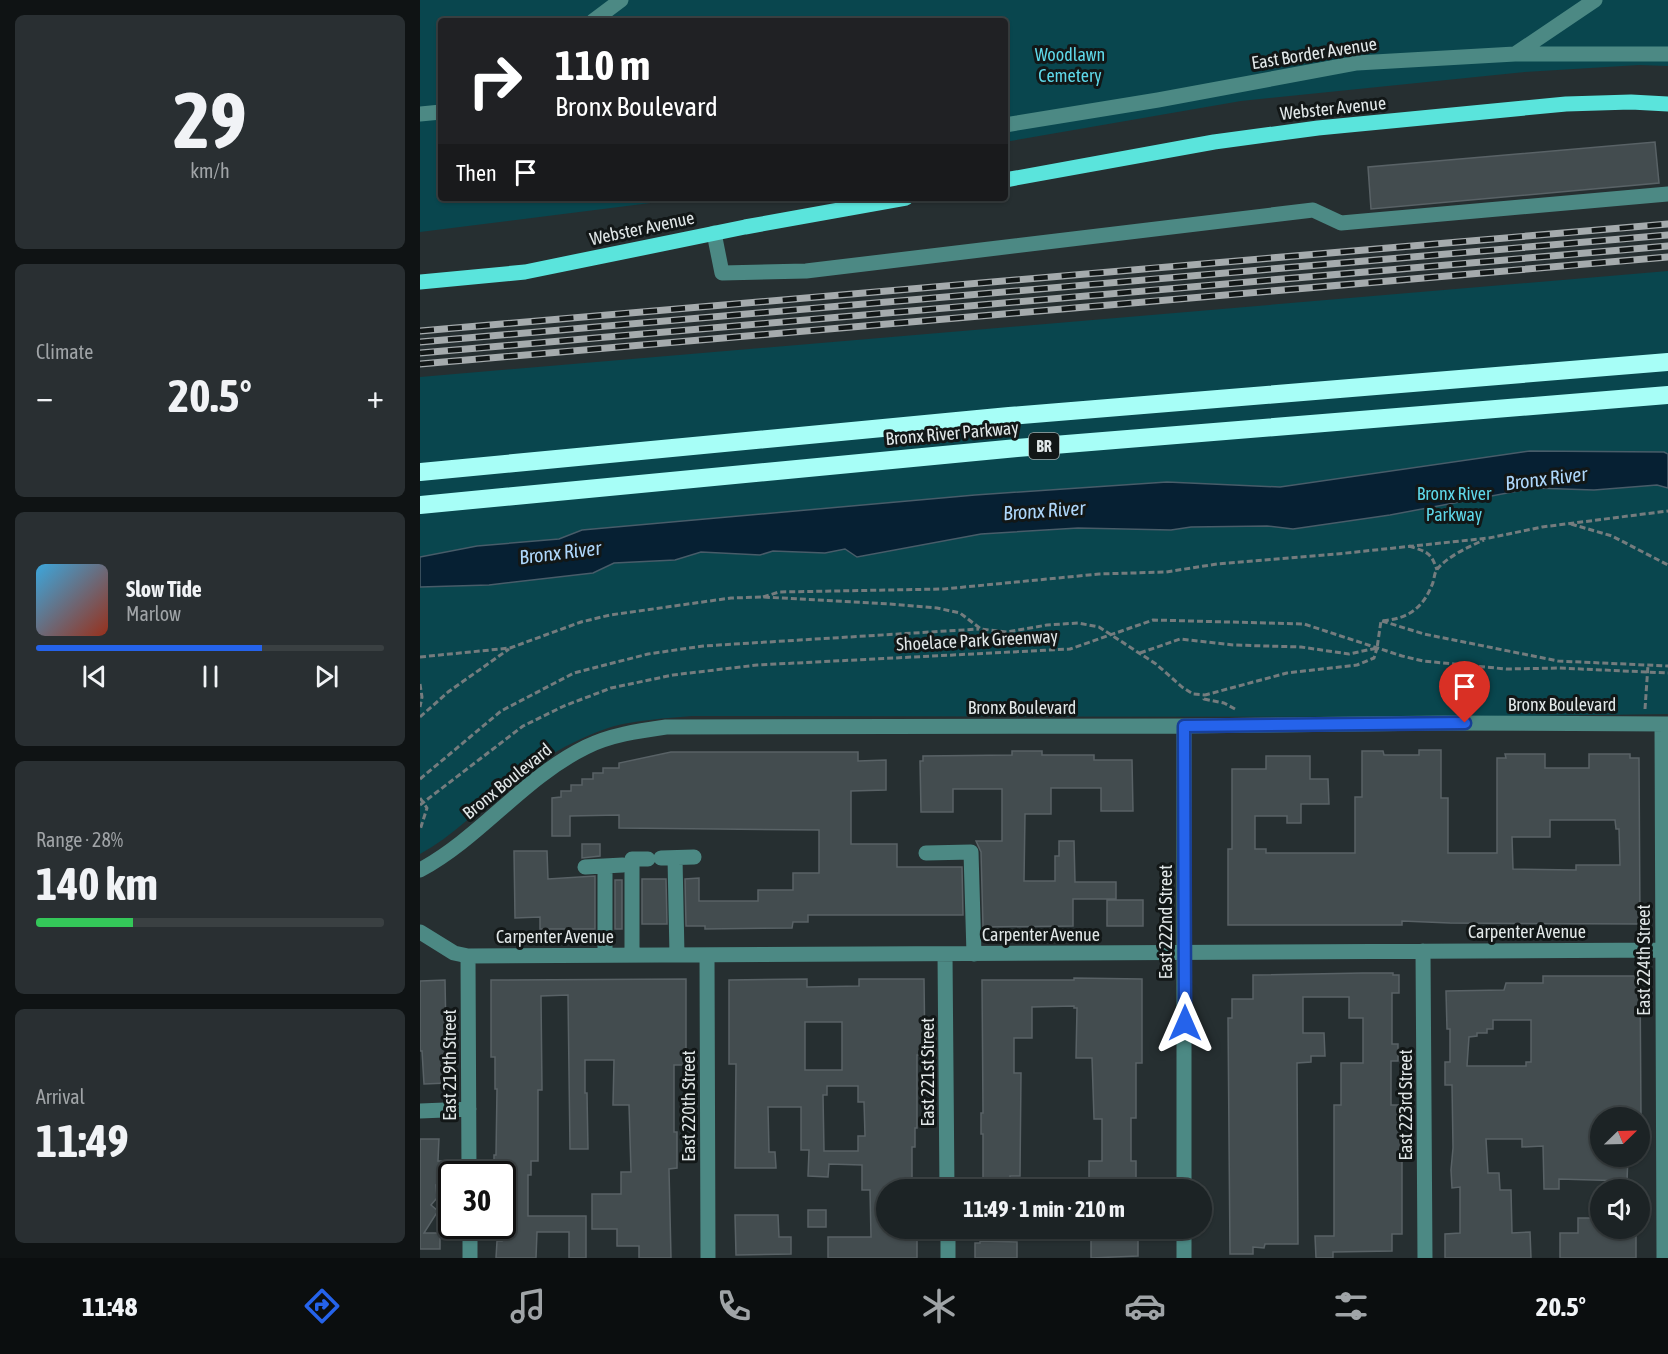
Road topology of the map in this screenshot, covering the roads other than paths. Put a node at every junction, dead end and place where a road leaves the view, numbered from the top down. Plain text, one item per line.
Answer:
1 (621, 0) edge
2 (1595, 0) edge
3 (598, 18) edge
4 (1515, 54) junction
5 (1668, 54) edge
6 (1668, 104) edge
7 (438, 112) edge
8 (420, 114) edge
9 (1008, 125) edge
10 (1008, 179) edge
11 (1668, 194) edge
12 (890, 201) edge
13 (714, 233) junction
14 (420, 282) edge
15 (1668, 362) edge
16 (1668, 395) edge
17 (420, 472) edge
18 (420, 505) edge
19 (1665, 724) edge
20 (1184, 726) junction
21 (926, 853) dead end
22 (1665, 854) edge
23 (694, 857) dead end
24 (661, 858) junction
25 (623, 865) dead end
26 (605, 866) junction
27 (585, 867) dead end
28 (420, 870) edge
29 (420, 932) edge
30 (1665, 950) edge
31 (1423, 951) junction
32 (1185, 952) junction
33 (945, 954) junction
34 (974, 954) junction
35 (605, 955) junction
36 (632, 955) junction
37 (677, 955) junction
38 (707, 955) junction
39 (468, 956) junction
40 (469, 1109) junction
41 (420, 1111) edge
42 (469, 1161) edge
43 (947, 1179) edge
44 (1184, 1179) edge
45 (470, 1239) edge
46 (948, 1239) edge
47 (1184, 1239) edge
48 (470, 1258) edge
49 (708, 1258) edge
50 (948, 1258) edge
51 (1184, 1258) edge
52 (1425, 1258) edge
53 (1664, 1258) edge

1 - 3 street
2 - 4 street
4 - 5 street, East Border Avenue
4 - 9 street, East Border Avenue
6 - 10 main road, Webster Avenue
7 - 8 street
11 - 13 street
12 - 13 main road, Webster Avenue
13 - 14 main road, Webster Avenue
15 - 17 highway, Bronx River Parkway / BR
16 - 18 highway, Bronx River Parkway / BR
19 - 20 street, Bronx Boulevard
19 - 22 street, East 224th Street
20 - 28 street, Bronx Boulevard
20 - 32 street, East 222nd Street
21 - 34 street
22 - 30 street, East 224th Street
23 - 24 street
24 - 36 street
24 - 37 street
25 - 26 street
26 - 27 street
26 - 35 street
29 - 39 street, Carpenter Avenue
30 - 31 street, Carpenter Avenue
30 - 53 street, East 224th Street
31 - 32 street, Carpenter Avenue
31 - 52 street, East 223rd Street
32 - 34 street, Carpenter Avenue
32 - 44 street, East 222nd Street
33 - 34 street, Carpenter Avenue
33 - 38 street, Carpenter Avenue
33 - 43 street, East 221st Street
35 - 36 street, Carpenter Avenue
35 - 39 street, Carpenter Avenue
36 - 37 street, Carpenter Avenue
37 - 38 street, Carpenter Avenue
38 - 49 street, East 220th Street
39 - 40 street, East 219th Street
40 - 41 street
40 - 42 street, East 219th Street
45 - 48 street
46 - 50 street
47 - 51 street

